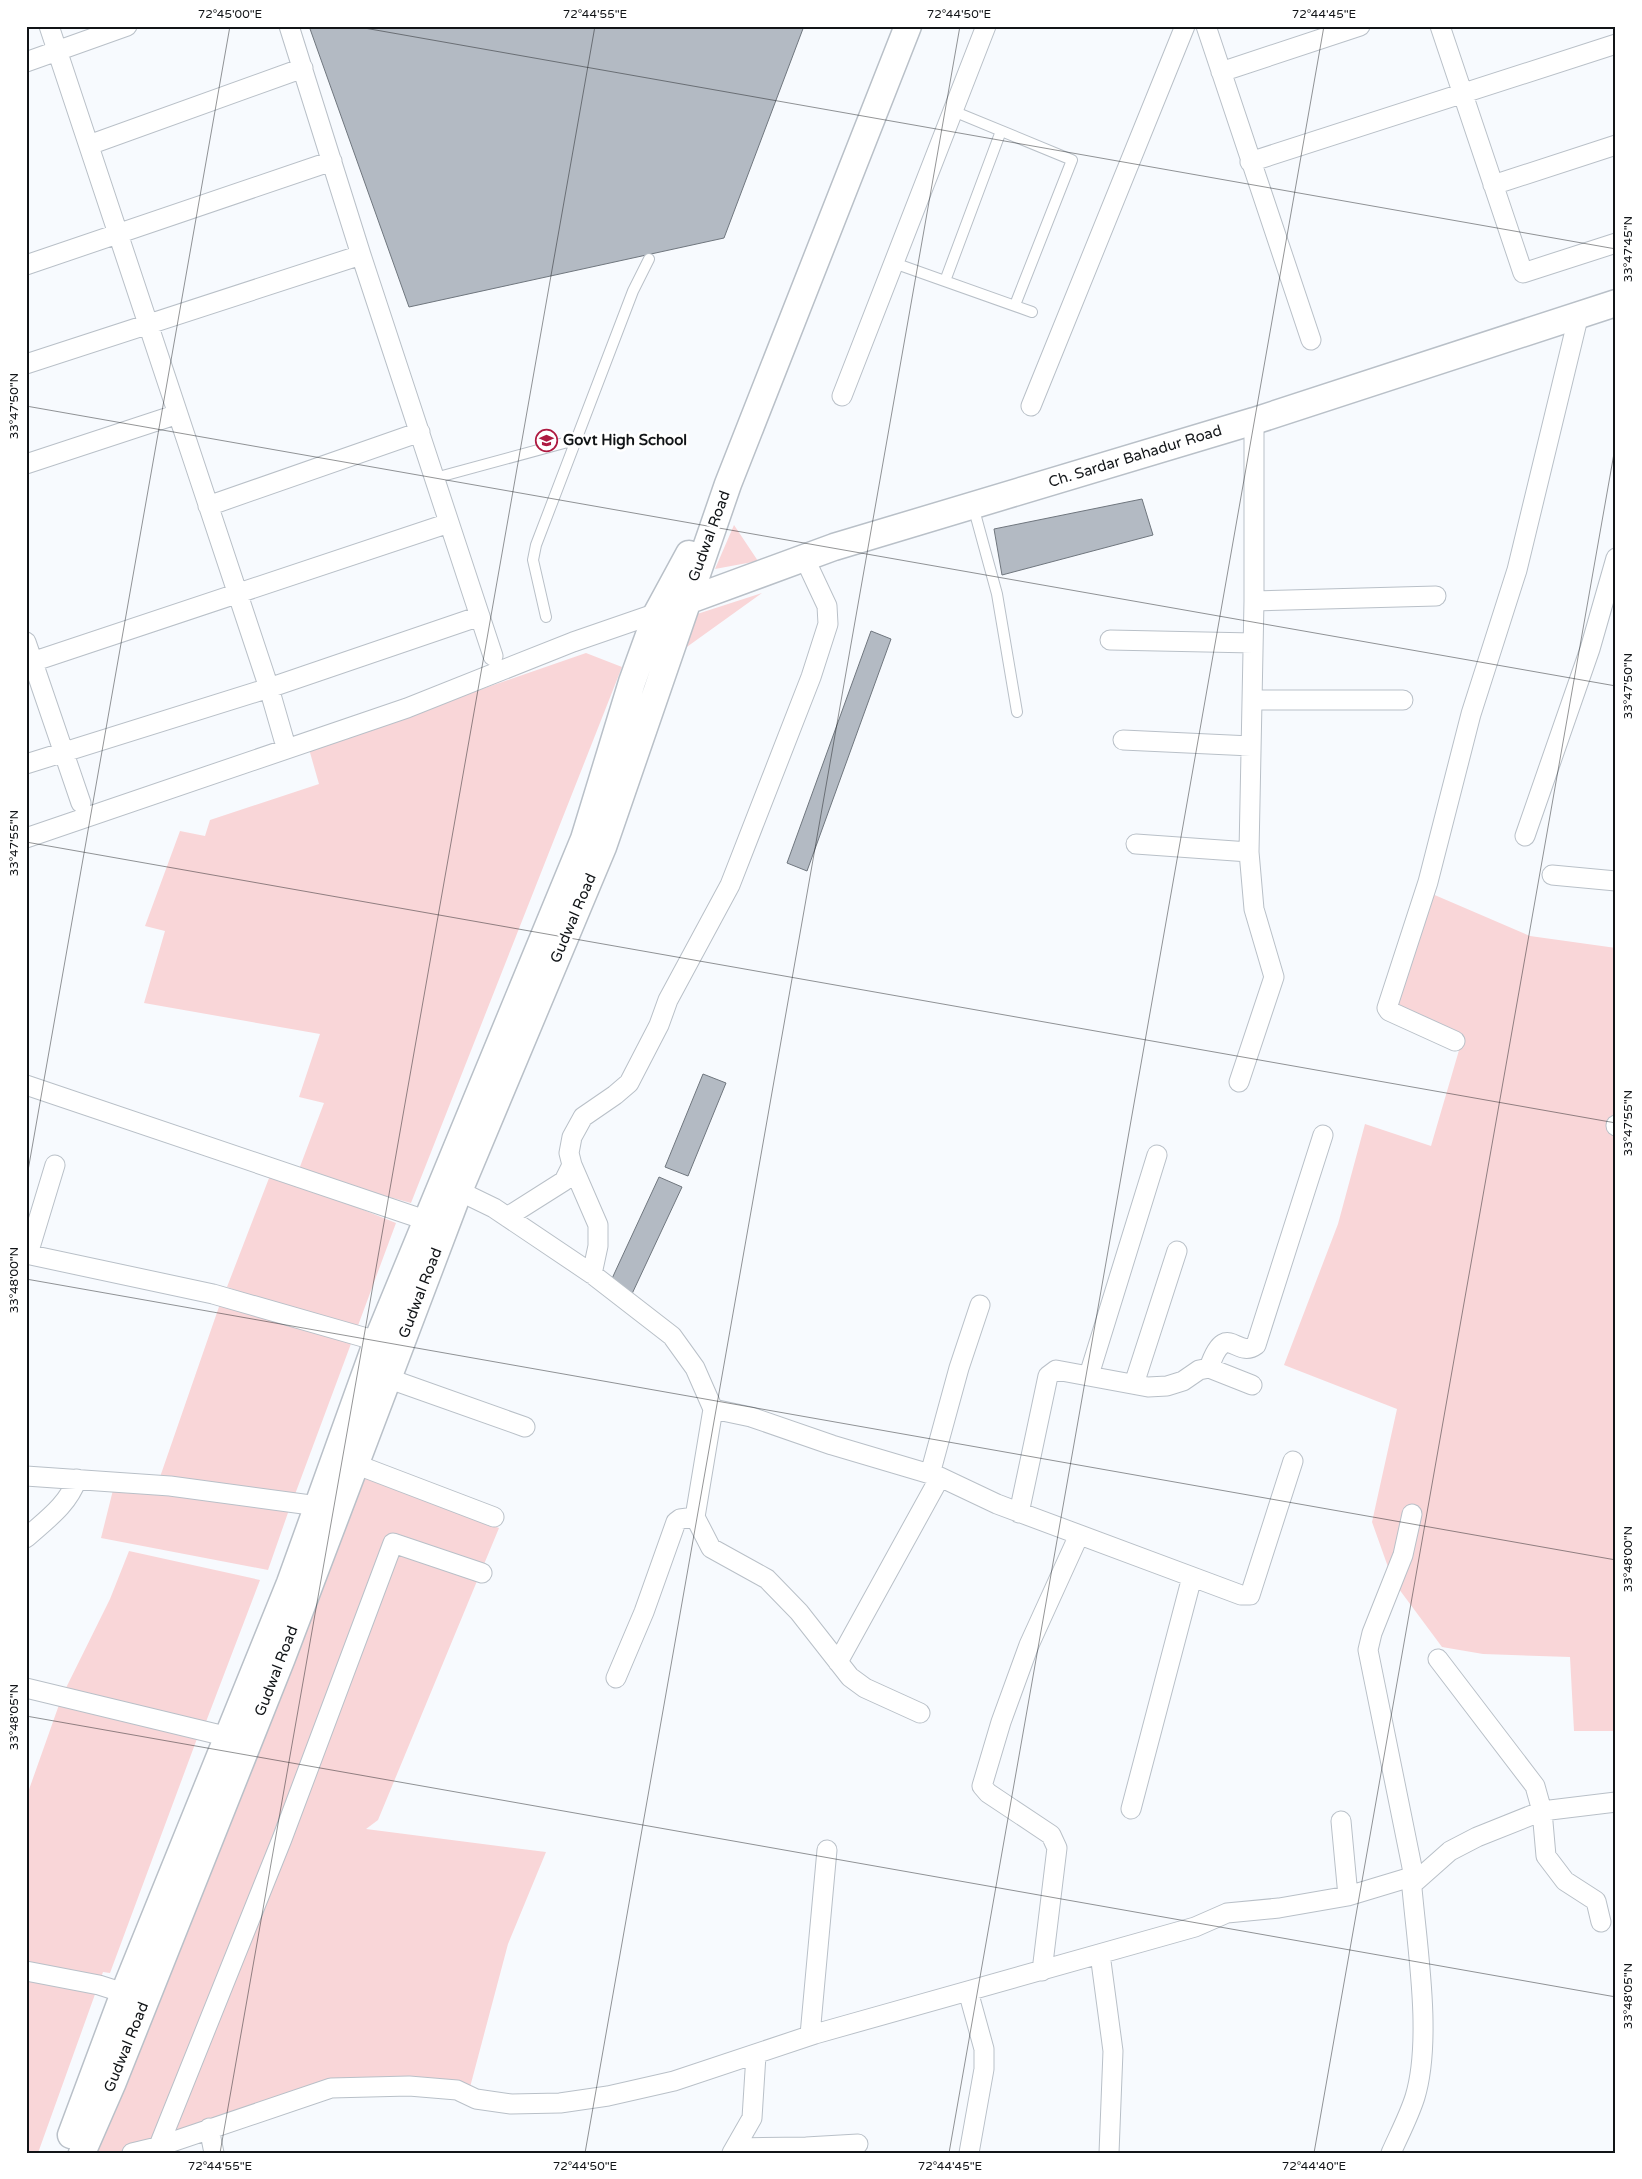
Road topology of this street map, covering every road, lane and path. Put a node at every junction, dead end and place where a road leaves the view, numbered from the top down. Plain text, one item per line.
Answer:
1 (49, 26) edge
2 (127, 26) edge
3 (289, 26) edge
4 (908, 26) edge
5 (986, 26) edge
6 (1185, 26) edge
7 (1206, 26) edge
8 (1360, 26) edge
9 (1440, 26) edge
10 (1616, 44) edge
11 (58, 52) junction
12 (26, 62) edge
13 (302, 68) junction
14 (1221, 72) junction
15 (1462, 93) junction
16 (953, 111) junction
17 (1001, 131) junction
18 (88, 145) junction
19 (1616, 145) edge
20 (332, 161) junction
21 (1250, 162) junction
22 (1492, 185) junction
23 (118, 234) junction
24 (1616, 243) edge
25 (361, 255) junction
26 (649, 259) dead end
27 (894, 263) junction
28 (26, 265) edge
29 (945, 281) junction
30 (1616, 303) edge
31 (1015, 306) junction
32 (1032, 312) dead end
33 (1579, 314) junction
34 (148, 324) junction
35 (1311, 340) dead end
36 (26, 364) edge
37 (842, 396) dead end
38 (1031, 406) dead end
39 (178, 414) junction
40 (1254, 421) junction
41 (420, 432) junction
42 (574, 440) junction
43 (26, 464) edge
44 (435, 478) junction
45 (728, 484) junction
46 (973, 505) junction
47 (208, 506) junction
48 (450, 522) junction
49 (804, 557) junction
50 (1616, 558) edge
51 (237, 592) junction
52 (1436, 596) dead end
53 (686, 600) junction
54 (1254, 601) junction
55 (657, 613) junction
56 (480, 616) junction
57 (546, 617) dead end
58 (1110, 640) dead end
59 (26, 642) edge
60 (1253, 644) junction
61 (493, 656) dead end
62 (30, 663) edge
63 (269, 688) junction
64 (1252, 700) junction
65 (1403, 700) dead end
66 (1017, 712) dead end
67 (284, 740) dead end
68 (1123, 740) dead end
69 (1251, 746) junction
70 (64, 753) junction
71 (26, 764) edge
72 (81, 803) dead end
73 (1525, 836) dead end
74 (26, 838) edge
75 (1136, 844) dead end
76 (1249, 852) junction
77 (1552, 875) dead end
78 (1616, 881) edge
79 (1455, 1041) dead end
80 (1239, 1082) dead end
81 (26, 1085) edge
82 (1323, 1135) dead end
83 (1157, 1155) dead end
84 (55, 1165) dead end
85 (572, 1165) junction
86 (459, 1191) junction
87 (507, 1217) junction
88 (436, 1223) junction
89 (1177, 1251) dead end
90 (27, 1254) edge
91 (592, 1274) junction
92 (980, 1305) dead end
93 (378, 1341) junction
94 (1209, 1368) junction
95 (1089, 1375) junction
96 (388, 1378) junction
97 (1134, 1384) junction
98 (1252, 1385) dead end
99 (713, 1409) junction
100 (525, 1427) dead end
101 (1292, 1461) dead end
102 (355, 1464) junction
103 (935, 1475) junction
104 (26, 1476) edge
105 (76, 1479) junction
106 (318, 1506) junction
107 (1020, 1513) junction
108 (1412, 1514) dead end
109 (494, 1517) dead end
110 (695, 1517) junction
111 (1079, 1535) junction
112 (26, 1538) edge
113 (482, 1573) dead end
114 (1192, 1577) junction
115 (1438, 1659) dead end
116 (838, 1662) junction
117 (616, 1678) dead end
118 (26, 1688) edge
119 (920, 1712) dead end
120 (228, 1737) junction
121 (1616, 1802) edge
122 (1131, 1809) dead end
123 (1542, 1811) junction
124 (1341, 1821) dead end
125 (827, 1850) dead end
126 (1413, 1880) junction
127 (1348, 1896) junction
128 (1601, 1922) dead end
129 (1100, 1954) junction
130 (1042, 1971) junction
131 (26, 1972) edge
132 (968, 1991) junction
133 (124, 1993) junction
134 (810, 2035) junction
135 (756, 2055) junction
136 (209, 2128) junction
137 (858, 2144) dead end
138 (156, 2150) edge
139 (734, 2150) edge
140 (1113, 2152) edge
141 (64, 2153) edge
142 (82, 2153) edge
143 (132, 2153) edge
144 (214, 2153) edge
145 (969, 2153) edge
146 (1391, 2153) edge

1 - 11 street
2 - 11 street
3 - 13 street
4 - 45 main road
5 - 16 street
6 - 38 street
7 - 14 street
8 - 14 street
9 - 15 street
10 - 15 street
11 - 12 street
11 - 18 street
13 - 18 street
13 - 20 street
14 - 21 street
15 - 21 street
15 - 22 street
16 - 17 lane
16 - 27 street
17 - 29 lane
17 - 31 lane
18 - 23 street
19 - 22 street
20 - 23 street
20 - 25 street
21 - 35 street
22 - 24 street
23 - 28 street
23 - 34 street
25 - 34 street
25 - 41 street
26 - 42 lane
27 - 29 lane
27 - 37 street
29 - 31 lane
30 - 33 main road, Ch. Sardar Bahadur Road
31 - 32 lane
33 - 40 main road, Ch. Sardar Bahadur Road
33 - 79 street
34 - 36 street
34 - 39 street
39 - 43 street
39 - 47 street
40 - 46 main road, Ch. Sardar Bahadur Road
40 - 54 street
41 - 44 street
41 - 47 street
42 - 44 lane
42 - 57 lane
44 - 48 street
45 - 53 main road, Gudwal Road
45 - 55 main road, Gudwal Road
46 - 49 main road, Ch. Sardar Bahadur Road
46 - 66 lane
47 - 51 street
48 - 51 street
48 - 56 street
49 - 53 main road, Ch. Sardar Bahadur Road
49 - 85 street
50 - 73 street
51 - 62 street
51 - 63 street
52 - 54 street
53 - 55 main road, Ch. Sardar Bahadur Road
53 - 86 main road, Gudwal Road
54 - 60 street
55 - 74 street
55 - 88 main road, Gudwal Road
56 - 61 street
56 - 63 street
58 - 60 street
59 - 62 street
60 - 64 street
62 - 70 street
63 - 67 street
63 - 70 street
64 - 65 street
64 - 69 street
68 - 69 street
69 - 76 street
70 - 71 street
70 - 72 street
75 - 76 street
76 - 80 street
77 - 78 street
81 - 88 street
82 - 94 street
83 - 95 street
84 - 90 street
85 - 87 street
85 - 91 street
86 - 87 street
86 - 88 main road, Gudwal Road
87 - 91 street
88 - 93 main road, Gudwal Road
88 - 96 main road, Gudwal Road
89 - 97 street
90 - 93 street
91 - 99 street
92 - 103 street
93 - 106 main road, Gudwal Road
94 - 97 street
94 - 98 street
95 - 97 street
95 - 107 street
96 - 100 street
96 - 102 main road, Gudwal Road
99 - 103 street
99 - 110 street
101 - 114 street
102 - 109 street
102 - 142 main road, Gudwal Road
103 - 107 street
103 - 116 street
104 - 105 street
105 - 106 street
105 - 112 street
106 - 120 main road, Gudwal Road
107 - 111 street
108 - 126 street
110 - 116 street
110 - 117 street
111 - 114 street
111 - 130 street
113 - 138 street
114 - 122 street
115 - 123 street
116 - 119 street
118 - 120 street
120 - 133 main road, Gudwal Road
121 - 123 street
123 - 126 street
123 - 128 street
124 - 127 street
125 - 134 street
126 - 127 street
126 - 146 street
127 - 129 street
129 - 130 street
129 - 140 street
130 - 132 street
131 - 133 street
132 - 134 street
132 - 145 street
133 - 141 main road, Gudwal Road
134 - 135 street
135 - 136 street
135 - 139 street
136 - 138 street
136 - 144 street
137 - 139 street
138 - 143 street

